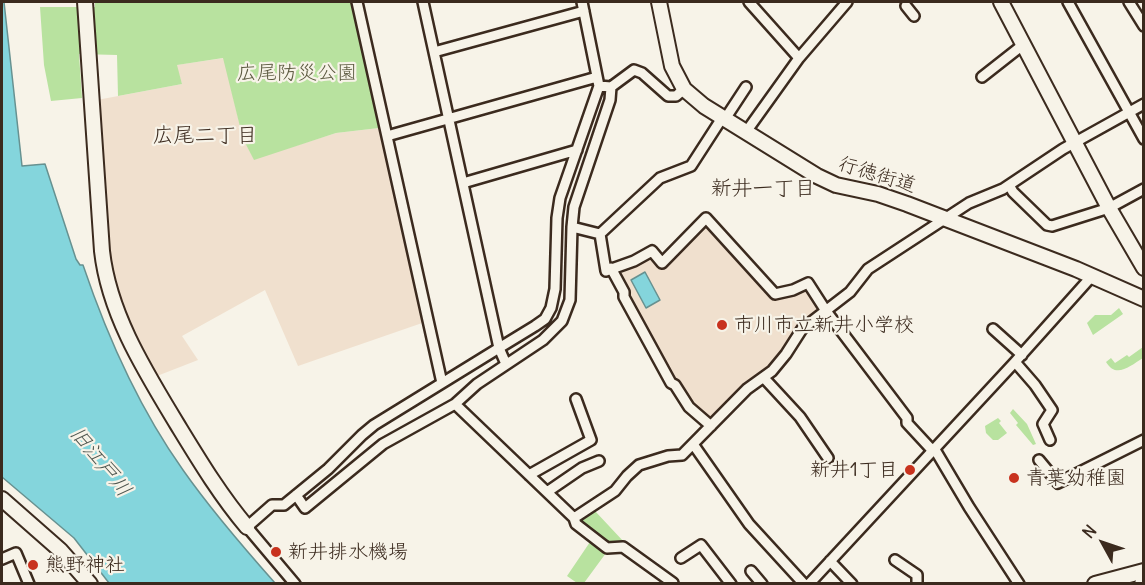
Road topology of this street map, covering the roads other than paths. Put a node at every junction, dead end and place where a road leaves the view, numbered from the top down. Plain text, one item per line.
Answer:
1 (85, 2) edge
2 (357, 2) edge
3 (423, 2) edge
4 (659, 2) edge
5 (847, 2) edge
6 (1001, 2) edge
7 (1068, 2) edge
8 (1129, 2) edge
9 (746, 3) edge
10 (583, 6) edge
11 (906, 6) dead end
12 (914, 16) dead end
13 (1143, 26) edge
14 (1024, 44) junction
15 (435, 52) junction
16 (799, 58) junction
17 (982, 78) dead end
18 (598, 82) junction
19 (611, 87) junction
20 (746, 87) dead end
21 (684, 89) junction
22 (1143, 104) edge
23 (1129, 112) junction
24 (723, 118) junction
25 (449, 119) junction
26 (746, 132) junction
27 (387, 136) junction
28 (1143, 139) edge
29 (1075, 142) junction
30 (577, 150) junction
31 (463, 183) junction
32 (1009, 185) junction
33 (1143, 189) edge
34 (1109, 208) junction
35 (945, 219) junction
36 (572, 227) junction
37 (600, 234) junction
38 (611, 268) junction
39 (1143, 268) edge
40 (1092, 276) junction
41 (1143, 299) edge
42 (826, 311) junction
43 (993, 329) dead end
44 (499, 348) junction
45 (1018, 358) junction
46 (506, 364) junction
47 (764, 378) junction
48 (442, 382) junction
49 (576, 399) dead end
50 (455, 404) junction
51 (711, 426) junction
52 (1050, 440) dead end
53 (1143, 440) edge
54 (693, 444) junction
55 (933, 449) junction
56 (828, 458) dead end
57 (1039, 460) dead end
58 (599, 461) dead end
59 (529, 475) junction
60 (547, 492) junction
61 (296, 495) junction
62 (2, 500) edge
63 (574, 518) junction
64 (247, 527) junction
65 (681, 558) dead end
66 (2, 560) edge
67 (895, 560) dead end
68 (830, 561) junction
69 (752, 571) dead end
70 (1143, 571) edge
71 (673, 583) edge
72 (29, 584) edge
73 (90, 584) edge
74 (295, 584) edge
75 (730, 584) edge
76 (762, 584) edge
77 (807, 584) edge
78 (852, 584) edge
79 (917, 584) edge
80 (1019, 584) edge
81 (1095, 584) edge

1 - 64 street
2 - 27 street
3 - 15 street
4 - 21 street, 行徳街道
5 - 16 street
6 - 14 street
7 - 23 street
8 - 13 street
9 - 16 street
10 - 15 street
10 - 18 street
11 - 12 street
14 - 17 street
14 - 29 street
15 - 25 street
16 - 26 street
18 - 19 street
18 - 25 street
18 - 30 street
19 - 21 street
19 - 36 street
20 - 24 street
21 - 24 street, 行徳街道
22 - 23 street
23 - 28 street
23 - 29 street
24 - 26 street, 行徳街道
24 - 37 street
25 - 27 street
25 - 31 street
26 - 35 street, 行徳街道
27 - 48 street
29 - 32 street
29 - 34 street
30 - 31 street
30 - 44 street
31 - 44 street
32 - 34 street
32 - 35 street
33 - 34 street
34 - 39 street
35 - 40 street, 行徳街道
35 - 42 street
36 - 37 street
36 - 46 street
37 - 38 street
38 - 42 street
38 - 51 street
40 - 41 street, 行徳街道
40 - 45 street
42 - 47 street
42 - 55 street
43 - 45 street
44 - 46 street
44 - 48 street
45 - 52 street
45 - 55 street
46 - 50 street
47 - 51 street
47 - 56 street
48 - 61 street
49 - 59 street
50 - 59 street
50 - 61 street
51 - 54 street
53 - 57 street
54 - 63 street
54 - 77 street
55 - 68 street
55 - 80 street
58 - 60 street
59 - 60 street
60 - 63 street
61 - 64 street
62 - 73 street
63 - 71 street
64 - 74 street
65 - 75 street
66 - 72 street
67 - 79 street
68 - 77 street
68 - 78 street
69 - 76 street
70 - 81 street

